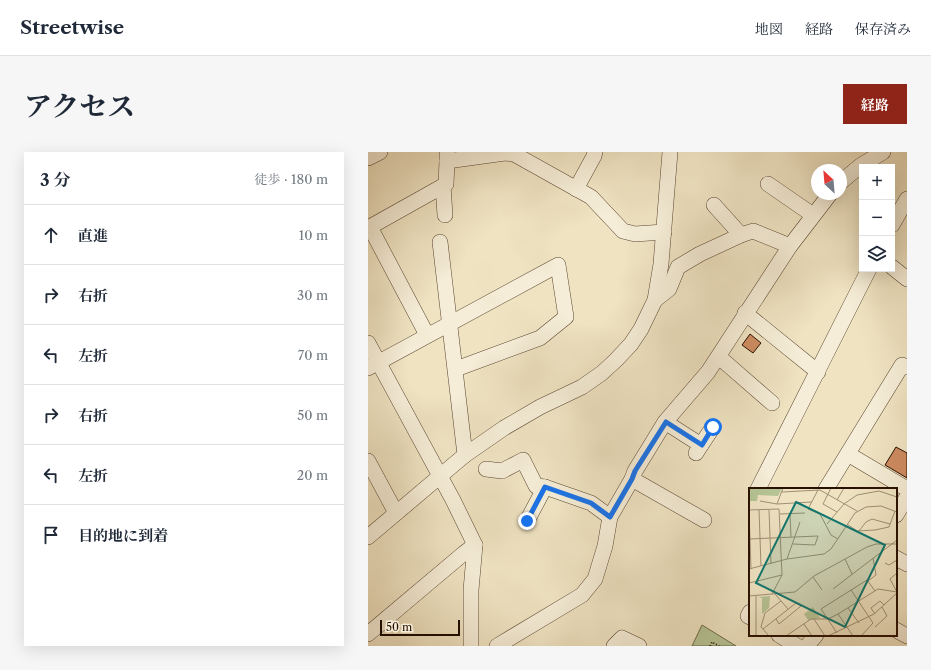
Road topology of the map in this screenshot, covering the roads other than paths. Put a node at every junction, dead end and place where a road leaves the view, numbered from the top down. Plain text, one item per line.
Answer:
1 (380, 152) edge
2 (505, 152) edge
3 (595, 152) edge
4 (670, 152) edge
5 (883, 152) edge
6 (447, 157) edge
7 (368, 158) edge
8 (847, 177) edge
9 (768, 184) dead end
10 (443, 186) junction
11 (576, 189) junction
12 (907, 199) edge
13 (825, 200) edge
14 (714, 205) dead end
15 (445, 215) dead end
16 (813, 215) junction
17 (895, 220) edge
18 (369, 227) edge
19 (664, 232) junction
20 (741, 234) junction
21 (440, 242) dead end
22 (790, 246) junction
23 (895, 270) edge
24 (868, 272) edge
25 (907, 279) edge
26 (655, 300) junction
27 (745, 313) junction
28 (449, 325) junction
29 (428, 335) junction
30 (368, 343) edge
31 (719, 357) junction
32 (373, 365) edge
33 (907, 367) edge
34 (456, 369) junction
35 (818, 372) junction
36 (772, 403) dead end
37 (666, 422) junction
38 (713, 427) dead end
39 (848, 454) junction
40 (465, 455) junction
41 (368, 461) edge
42 (486, 469) dead end
43 (440, 476) junction
44 (632, 479) junction
45 (545, 487) junction
46 (759, 488) edge
47 (827, 488) edge
48 (907, 489) edge
49 (907, 497) edge
50 (396, 513) junction
51 (897, 513) edge
52 (610, 517) junction
53 (704, 520) dead end
54 (527, 521) dead end
55 (368, 537) edge
56 (476, 545) junction
57 (897, 559) edge
58 (907, 564) edge
59 (897, 631) edge
60 (368, 634) edge
61 (781, 636) edge
62 (815, 636) edge
63 (907, 636) edge
64 (471, 646) edge
65 (497, 646) edge
66 (614, 646) edge
67 (639, 646) edge
68 (797, 646) edge
69 (807, 646) edge

1 - 7 street
2 - 6 street
2 - 11 street
3 - 11 street
4 - 19 street
5 - 8 street
6 - 10 street
9 - 16 street
10 - 15 street
10 - 18 street
11 - 19 street
12 - 17 street
13 - 16 street
14 - 20 street
16 - 22 street
18 - 29 street
19 - 26 street
20 - 22 street
20 - 26 street
21 - 28 street
22 - 27 street
23 - 25 street
24 - 35 street
26 - 40 street
27 - 31 street
27 - 35 street
28 - 29 street
28 - 34 street
28 - 34 street
29 - 32 street
30 - 32 street
31 - 36 street
31 - 37 street
32 - 43 street
33 - 39 street
34 - 40 street
35 - 46 street
37 - 38 street
37 - 44 street
39 - 47 street
39 - 48 street
40 - 43 street
41 - 50 street
42 - 45 street
43 - 50 street
43 - 56 street
44 - 52 street
44 - 53 street
45 - 52 street
45 - 54 street
49 - 51 street
50 - 55 street
52 - 65 street
56 - 60 street
56 - 64 street
57 - 58 street
59 - 63 street
61 - 68 street
62 - 69 street
66 - 67 street

